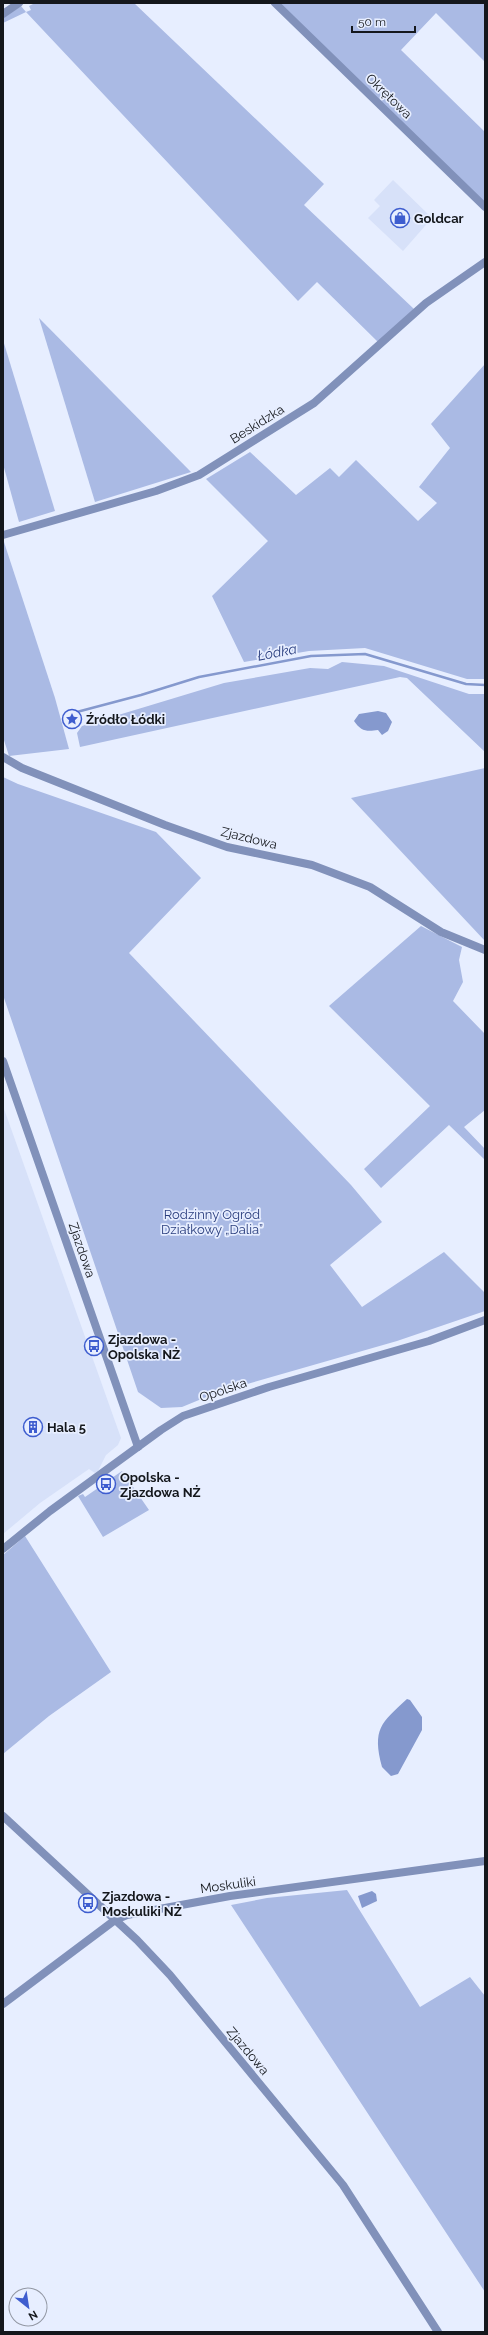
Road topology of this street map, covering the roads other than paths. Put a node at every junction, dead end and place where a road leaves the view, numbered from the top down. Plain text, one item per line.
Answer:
1 (19, 3) edge
2 (276, 3) edge
3 (3, 14) edge
4 (485, 207) edge
5 (485, 262) edge
6 (3, 535) edge
7 (3, 757) edge
8 (485, 950) edge
9 (3, 1061) edge
10 (485, 1320) edge
11 (138, 1447) junction
12 (3, 1549) edge
13 (3, 1816) edge
14 (485, 1861) edge
15 (115, 1920) junction
16 (3, 2004) edge
17 (438, 2332) edge

1 - 3 street
2 - 4 street, Okrętowa
5 - 6 street, Beskidzka
7 - 8 street, Zjazdowa
9 - 11 street, Zjazdowa
10 - 11 street, Opolska
11 - 12 street, Opolska
13 - 15 street, Zjazdowa
14 - 15 street, Moskuliki
15 - 16 street, Moskuliki
15 - 17 street, Zjazdowa

